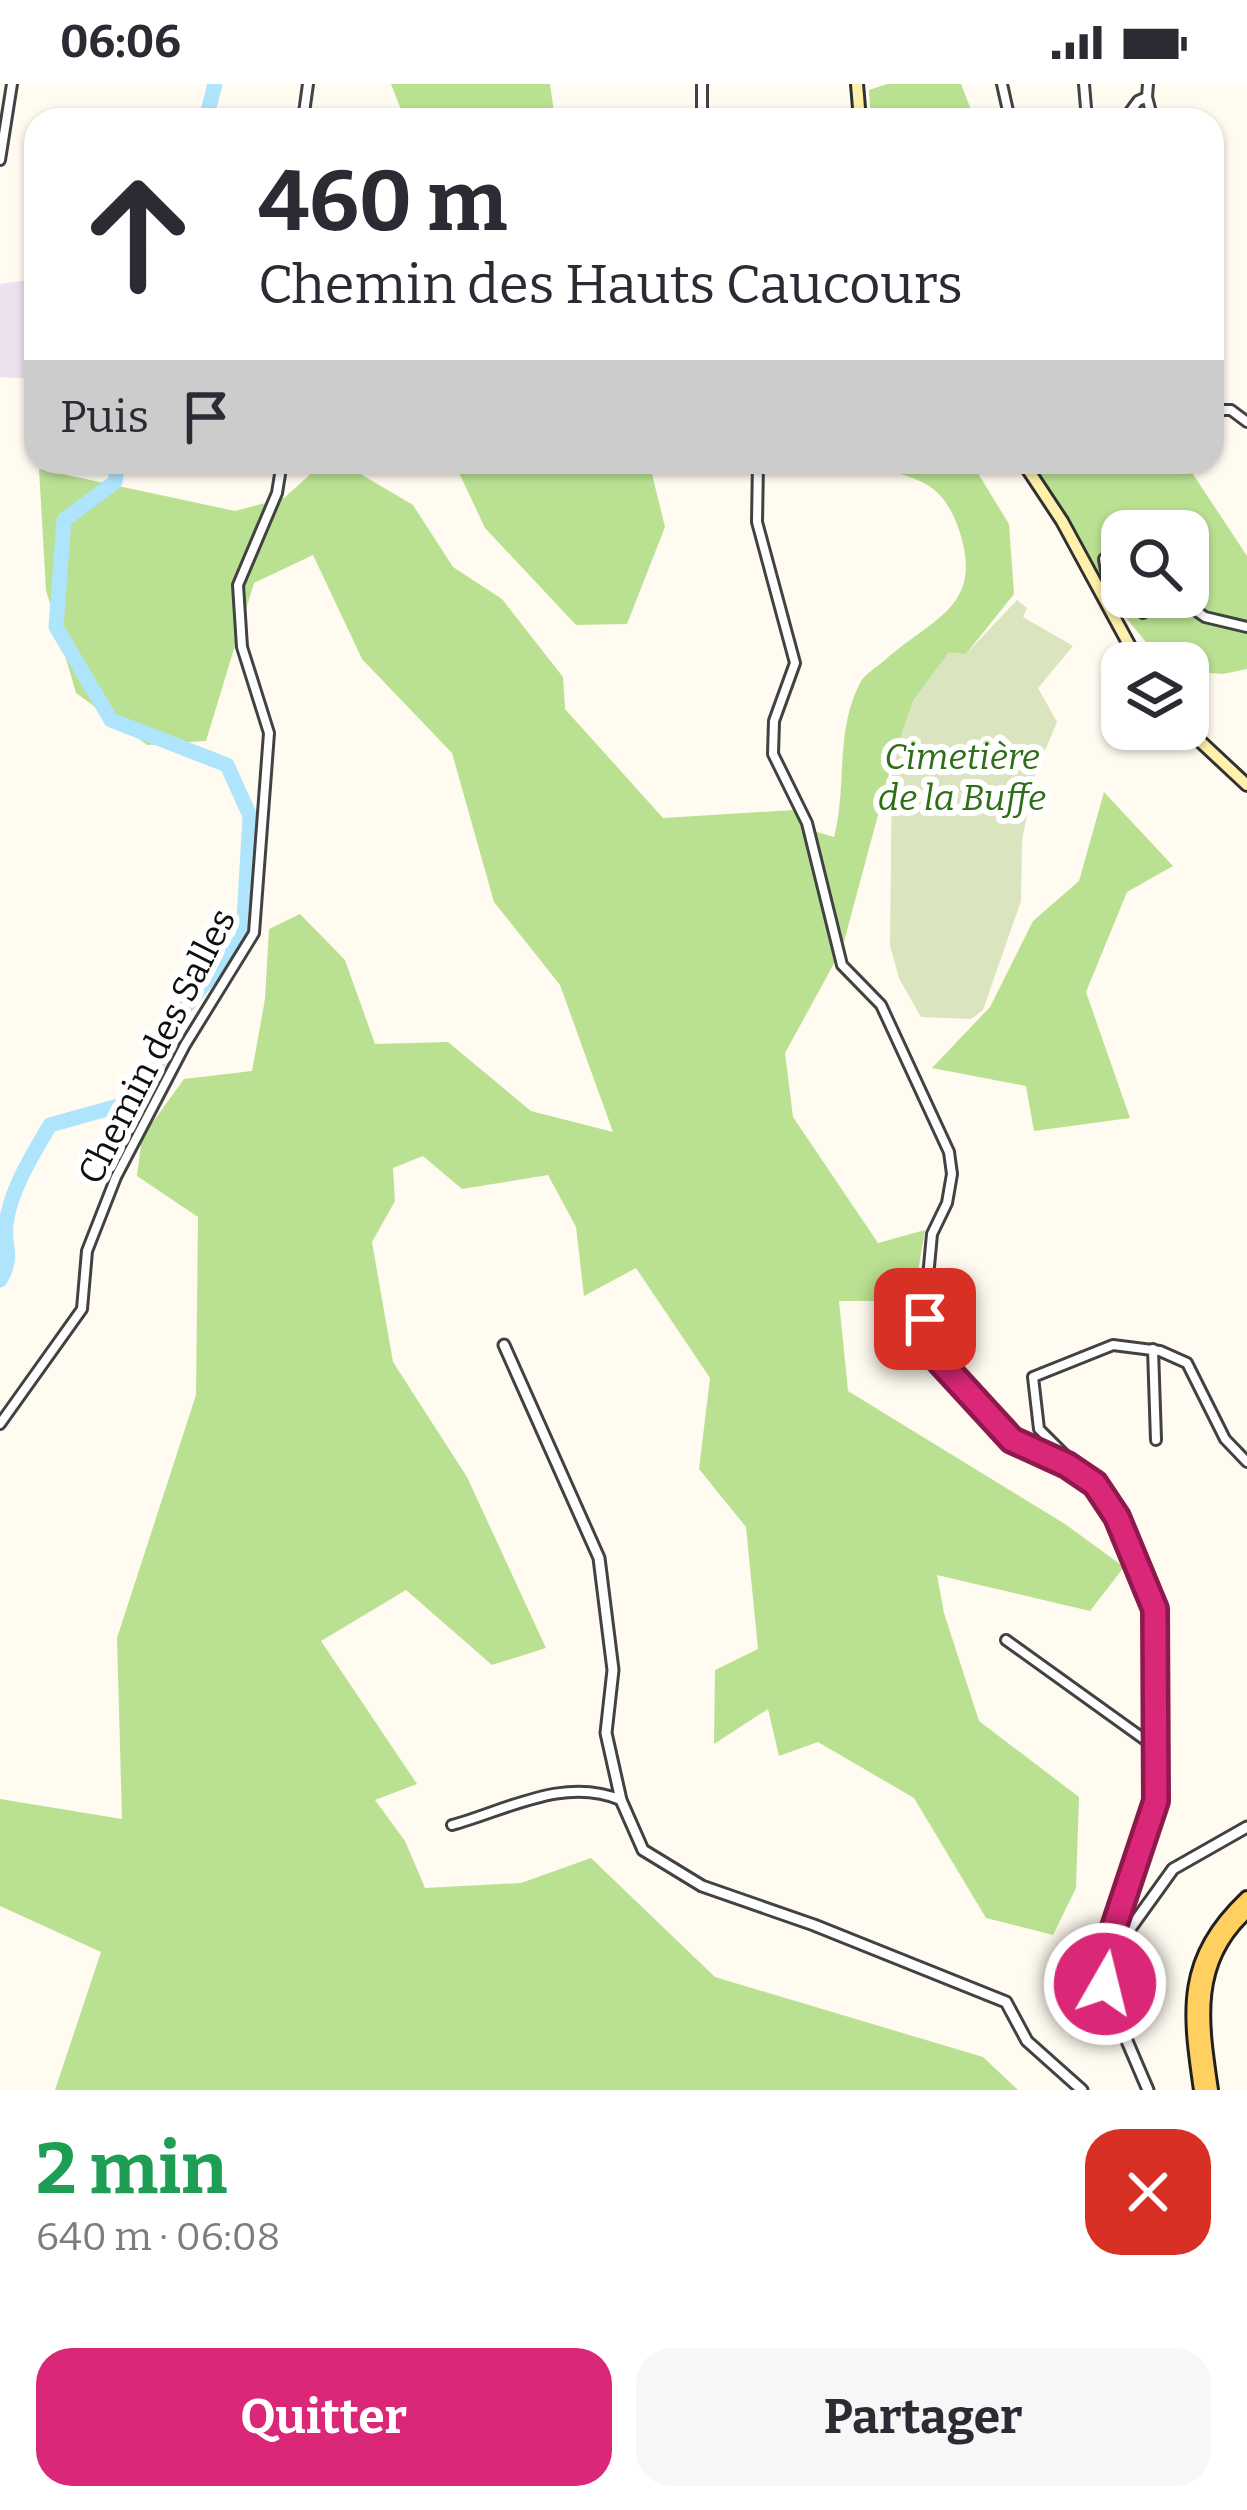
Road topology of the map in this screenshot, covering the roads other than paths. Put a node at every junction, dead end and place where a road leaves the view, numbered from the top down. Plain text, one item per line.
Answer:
1 (11, 84) edge
2 (1148, 84) edge
3 (1147, 97) junction
4 (1133, 108) edge
5 (1150, 108) edge
6 (0, 160) edge
7 (280, 474) edge
8 (758, 474) edge
9 (1031, 474) edge
10 (1101, 599) edge
11 (1209, 617) edge
12 (1247, 627) edge
13 (1209, 749) edge
14 (1247, 784) edge
15 (504, 1345) dead end
16 (1154, 1349) junction
17 (0, 1424) edge
18 (1156, 1440) dead end
19 (1247, 1462) edge
20 (1067, 1465) junction
21 (1006, 1640) dead end
22 (1156, 1748) junction
23 (621, 1800) junction
24 (452, 1825) dead end
25 (1247, 1826) edge
26 (1247, 1898) edge
27 (1247, 1911) edge
28 (1112, 1954) junction
29 (1082, 2090) edge
30 (1148, 2090) edge
31 (1201, 2090) edge
32 (1211, 2090) edge

1 - 6 street
2 - 3 street
3 - 4 street
3 - 5 street
7 - 17 street, Chemin des Salles
8 - 20 street
9 - 10 main road
11 - 12 street
13 - 14 main road
15 - 23 street
16 - 18 street
16 - 19 street
16 - 20 street
20 - 22 street
21 - 22 street
22 - 28 street
23 - 24 street
23 - 29 street
25 - 28 street
26 - 31 main road
27 - 32 main road
28 - 30 street

